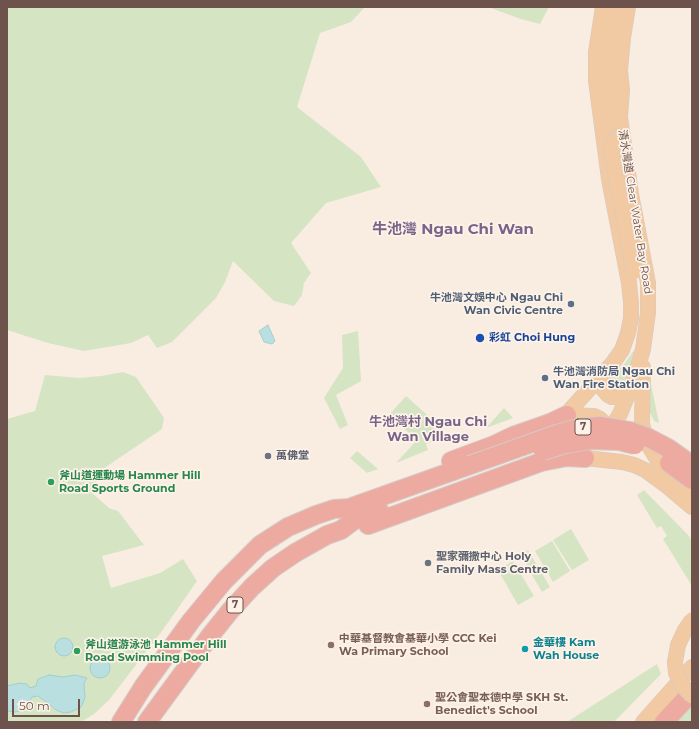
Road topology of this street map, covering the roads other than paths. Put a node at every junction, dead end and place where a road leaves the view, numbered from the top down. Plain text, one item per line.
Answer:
1 (603, 7) edge
2 (611, 7) edge
3 (617, 7) edge
4 (628, 7) edge
5 (609, 26) junction
6 (631, 313) junction
7 (645, 338) junction
8 (604, 373) junction
9 (630, 388) junction
10 (642, 408) junction
11 (567, 415) junction
12 (608, 433) junction
13 (586, 458) junction
14 (692, 460) edge
15 (692, 465) edge
16 (472, 470) junction
17 (692, 480) edge
18 (686, 496) edge
19 (692, 507) edge
20 (344, 517) junction
21 (692, 518) edge
22 (692, 620) edge
23 (692, 667) edge
24 (143, 687) junction
25 (689, 697) edge
26 (109, 722) edge
27 (121, 722) edge
28 (146, 722) edge
29 (643, 722) edge
30 (664, 722) edge

1 - 6 main road, 清水灣道 Clear Water Bay Road
2 - 5 main road
3 - 5 main road
4 - 7 main road, 清水灣道 Clear Water Bay Road
5 - 6 main road, bridge
6 - 8 main road, 清水灣道 Clear Water Bay Road
7 - 9 main road, 清水灣道 Clear Water Bay Road
7 - 10 main road
8 - 9 main road
8 - 11 main road, 清水灣道 Clear Water Bay Road
9 - 12 main road, 清水灣道 Clear Water Bay Road
10 - 14 main road
10 - 18 main road
11 - 12 main road
11 - 13 main road
11 - 20 highway
12 - 13 main road, 清水灣道 Clear Water Bay Road
13 - 18 main road
13 - 20 highway
15 - 16 highway, 7, bridge
16 - 17 highway, 7, bridge
16 - 20 highway, 7
18 - 19 main road
18 - 21 main road
20 - 24 highway, 7
20 - 28 highway, 7
22 - 25 main road, bridge
23 - 29 main road
24 - 26 highway
24 - 27 highway, 7
25 - 30 highway

